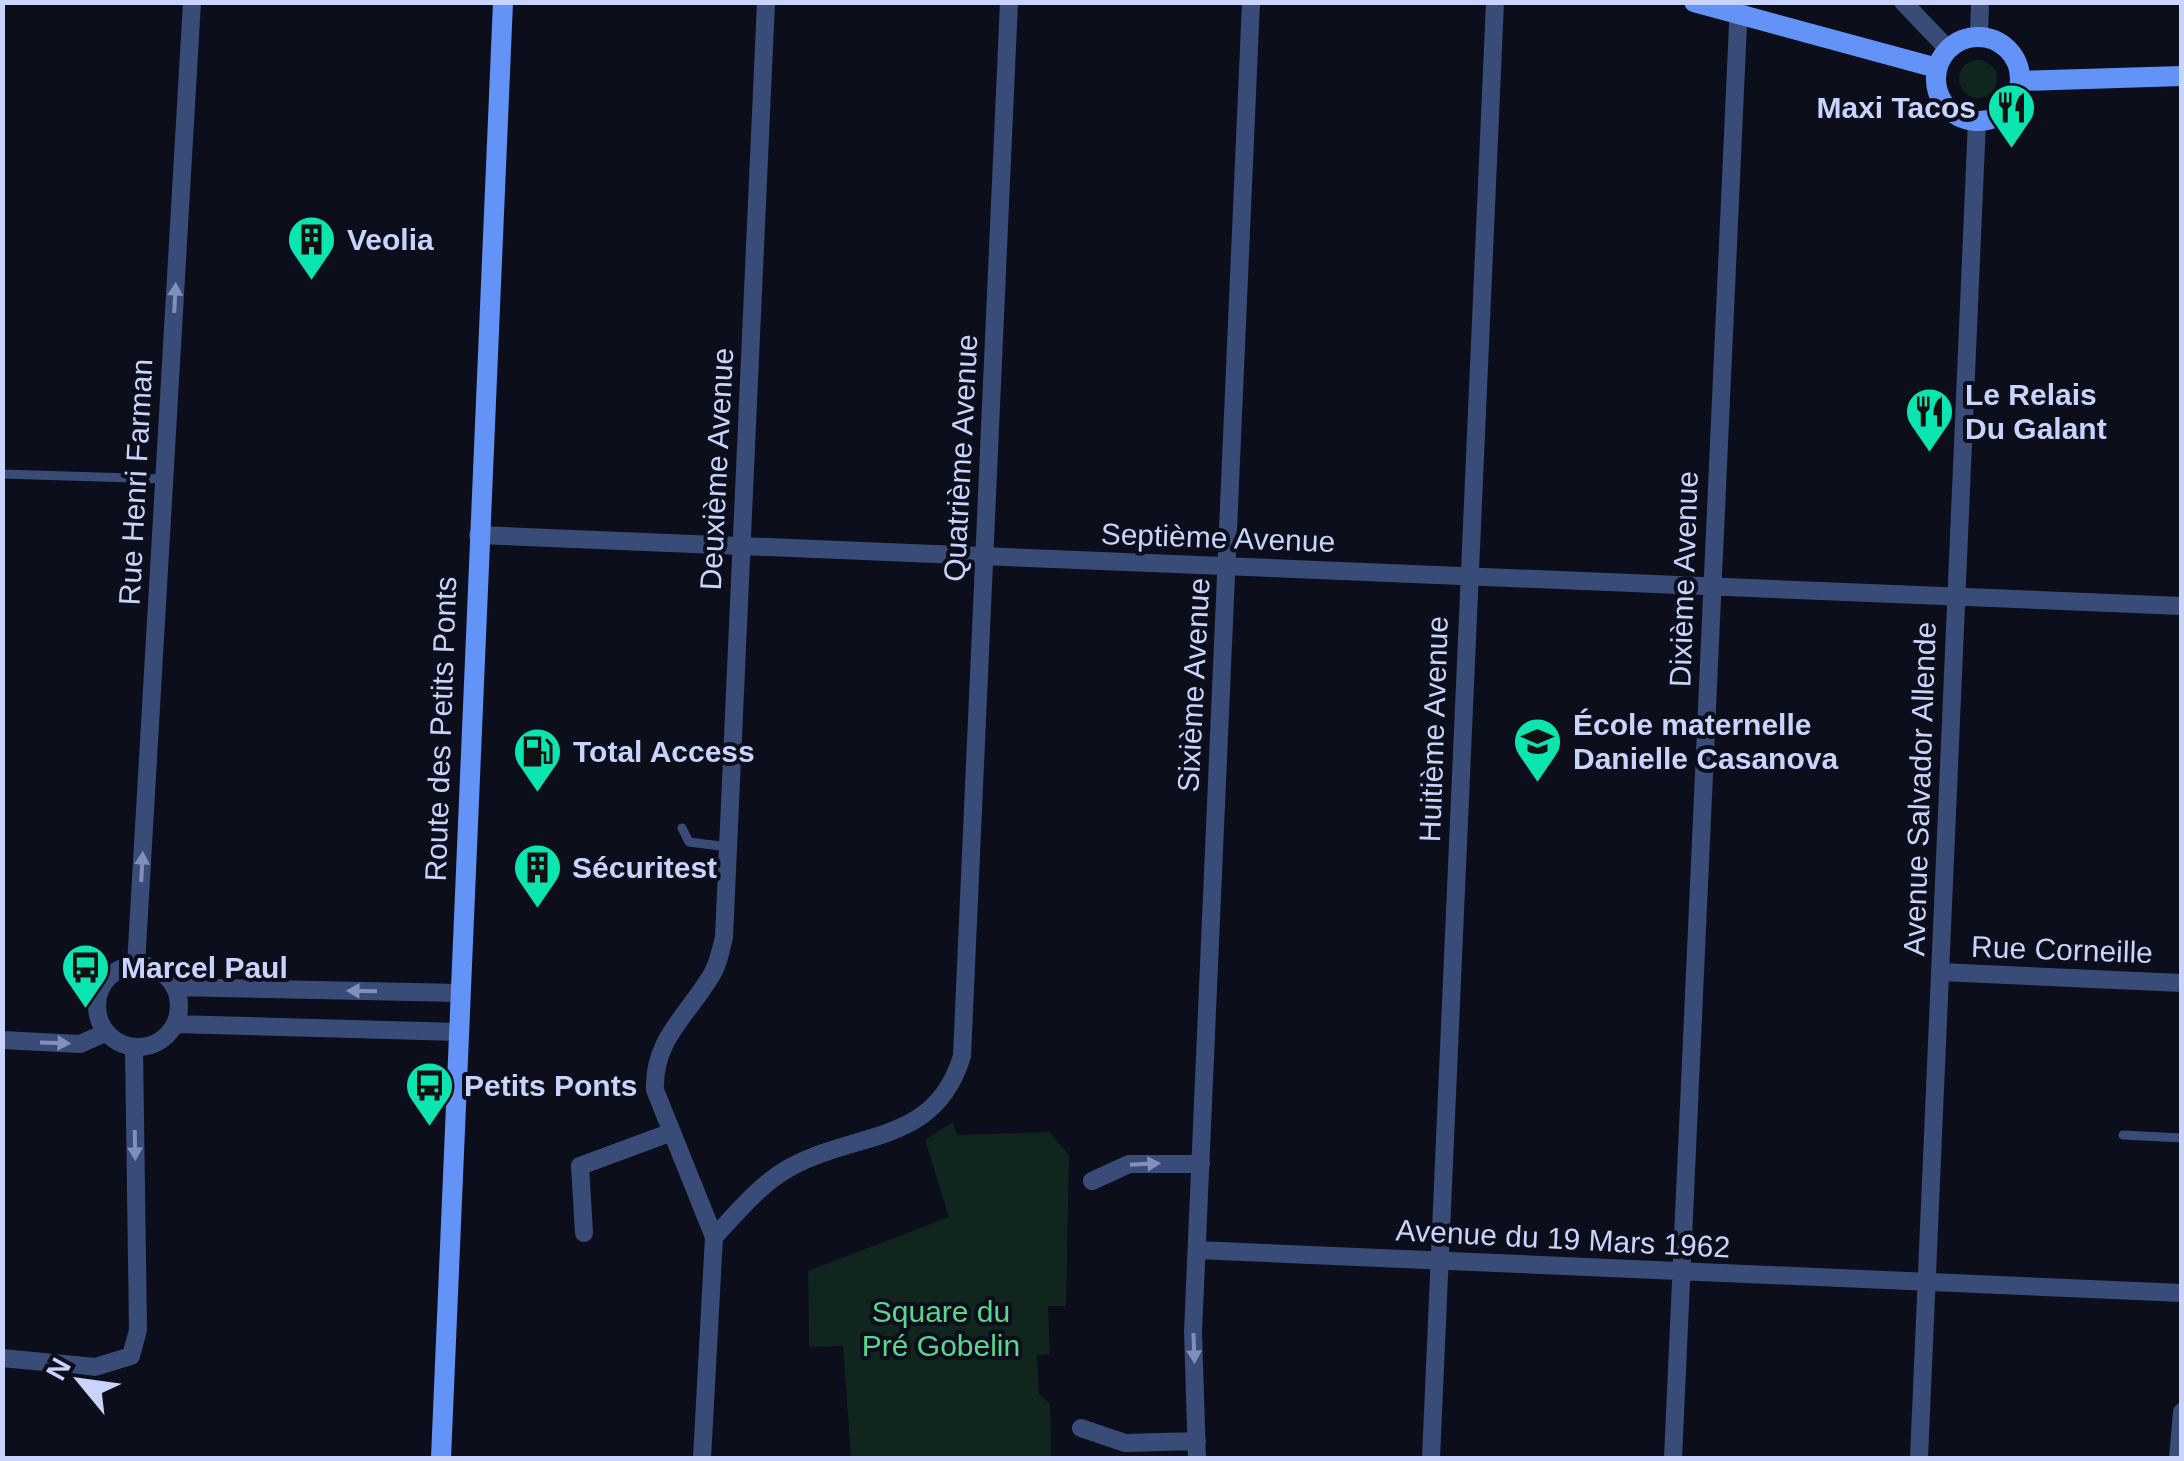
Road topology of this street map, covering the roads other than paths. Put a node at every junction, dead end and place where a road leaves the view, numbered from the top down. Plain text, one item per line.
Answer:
1 (192, 2) edge
2 (502, 2) edge
3 (766, 2) edge
4 (1009, 2) edge
5 (1250, 2) edge
6 (1495, 2) edge
7 (1694, 2) edge
8 (1903, 2) edge
9 (1980, 2) edge
10 (1738, 10) edge
11 (1979, 37) junction
12 (1948, 49) junction
13 (1937, 68) junction
14 (2182, 76) edge
15 (2020, 81) junction
16 (1976, 121) junction
17 (2, 474) edge
18 (164, 479) junction
19 (478, 535) junction
20 (740, 546) junction
21 (984, 555) junction
22 (1227, 566) junction
23 (1469, 575) junction
24 (1711, 587) junction
25 (1956, 598) junction
26 (2182, 606) edge
27 (682, 828) dead end
28 (728, 848) junction
29 (136, 964) junction
30 (1940, 972) junction
31 (2182, 983) edge
32 (174, 987) junction
33 (460, 993) junction
34 (175, 1024) junction
35 (105, 1032) junction
36 (458, 1032) junction
37 (2, 1040) edge
38 (134, 1048) junction
39 (672, 1132) junction
40 (2122, 1136) dead end
41 (2182, 1138) edge
42 (1201, 1164) junction
43 (1092, 1180) dead end
44 (584, 1233) dead end
45 (714, 1236) junction
46 (1197, 1250) junction
47 (1439, 1260) junction
48 (1682, 1272) junction
49 (1926, 1281) junction
50 (2182, 1292) edge
51 (2, 1358) edge
52 (2182, 1412) edge
53 (1081, 1428) dead end
54 (1197, 1450) edge
55 (441, 1458) edge
56 (702, 1458) edge
57 (1431, 1458) edge
58 (1674, 1458) edge
59 (1919, 1458) edge
60 (2178, 1458) edge

18 -> 1 street, Rue Henri Farman
2 - 19 main road, Route des Petits Ponts
3 - 20 street, Deuxième Avenue
4 - 21 street, Quatrième Avenue
5 - 22 street, Sixième Avenue
6 - 23 street, Huitième Avenue
7 - 10 main road
8 - 12 street
9 - 11 street
10 - 13 main road
10 - 24 street, Dixième Avenue
11 - 12 main road
11 - 15 main road
12 - 13 main road
13 - 16 main road
14 - 15 main road
15 - 16 main road
16 - 25 street, Avenue Salvador Allende
17 - 18 lane
29 -> 18 street, Rue Henri Farman
19 - 20 street, Septième Avenue
19 - 33 main road, Route des Petits Ponts
20 - 21 street, Septième Avenue
20 - 28 street, Deuxième Avenue
21 - 22 street, Septième Avenue
21 - 45 street, Quatrième Avenue
22 - 23 street, Septième Avenue
22 - 42 street, Sixième Avenue
23 - 24 street, Septième Avenue
23 - 47 street, Huitième Avenue
24 - 25 street, Septième Avenue
24 - 48 street, Dixième Avenue
25 - 26 street, Septième Avenue
25 - 30 street, Avenue Salvador Allende
27 - 28 lane
28 - 39 street, Deuxième Avenue
29 - 32 street
29 - 35 street
30 - 31 street, Rue Corneille
30 - 49 street, Avenue Salvador Allende
33 -> 32 street
32 - 34 street
33 - 36 main road, Route des Petits Ponts
34 - 36 street
34 - 38 street
37 -> 35 street
35 - 38 street
36 - 55 main road, Route des Petits Ponts
38 -> 51 street
39 - 44 street
39 - 45 street, Deuxième Avenue
40 - 41 lane
43 -> 42 street
42 - 46 street, Sixième Avenue
45 - 56 street
46 - 47 street, Avenue du 19 Mars 1962
46 -> 54 street, Sixième Avenue
47 - 48 street, Avenue du 19 Mars 1962
47 - 57 street, Huitième Avenue
48 - 49 street, Avenue du 19 Mars 1962
48 - 58 street, Dixième Avenue
49 - 50 street, Avenue du 19 Mars 1962
49 - 59 street, Avenue Salvador Allende
52 - 60 street
53 - 54 street

